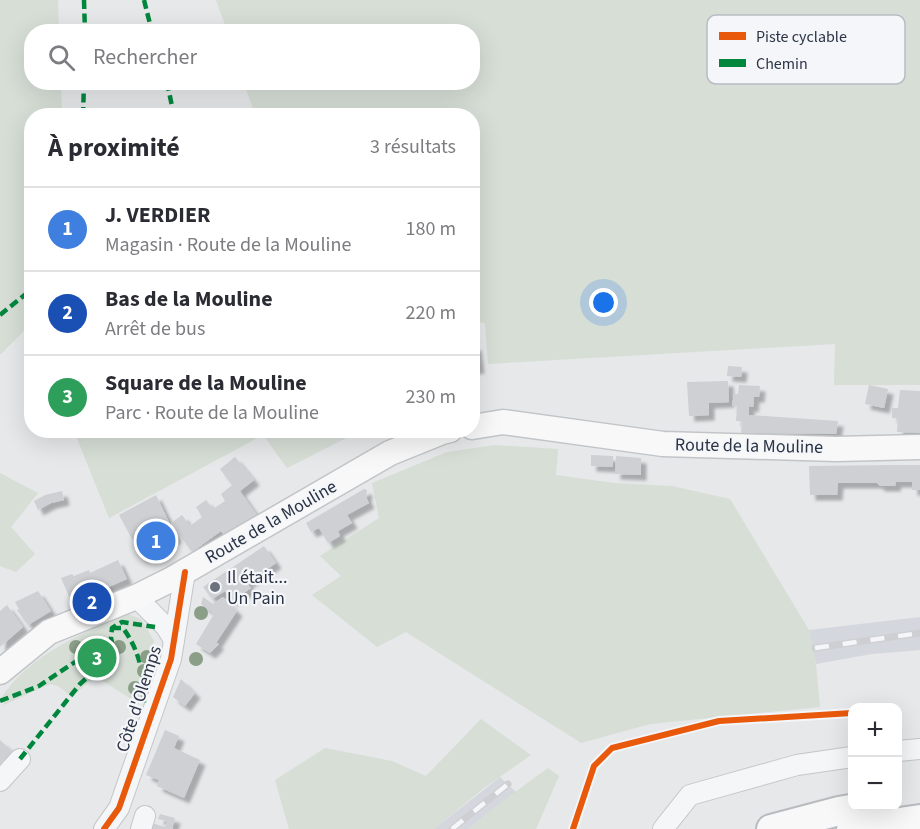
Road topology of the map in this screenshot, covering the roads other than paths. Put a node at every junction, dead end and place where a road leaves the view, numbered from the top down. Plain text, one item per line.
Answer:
1 (480, 426) edge
2 (427, 438) edge
3 (920, 447) edge
4 (185, 572) junction
5 (136, 597) junction
6 (174, 640) junction
7 (0, 672) edge
8 (920, 749) edge
9 (902, 751) edge
10 (848, 758) edge
11 (20, 759) dead end
12 (0, 781) edge
13 (920, 799) edge
14 (902, 801) edge
15 (118, 808) junction
16 (848, 810) edge
17 (920, 819) edge
18 (104, 829) edge
19 (125, 829) edge
20 (663, 829) edge
21 (771, 829) edge
22 (851, 829) edge

1 - 3 main road, Route de la Mouline
2 - 4 main road, Route de la Mouline
4 - 5 main road, Route de la Mouline
4 - 6 street, Côte d'Olemps
5 - 6 street, Côte d'Olemps
5 - 7 main road, Route de la Mouline
6 - 15 street, Côte d'Olemps
8 - 9 street
10 - 20 street
11 - 12 street
13 - 14 highway
15 - 18 street, Côte d'Olemps
15 - 19 street
16 - 21 highway
17 - 22 highway

